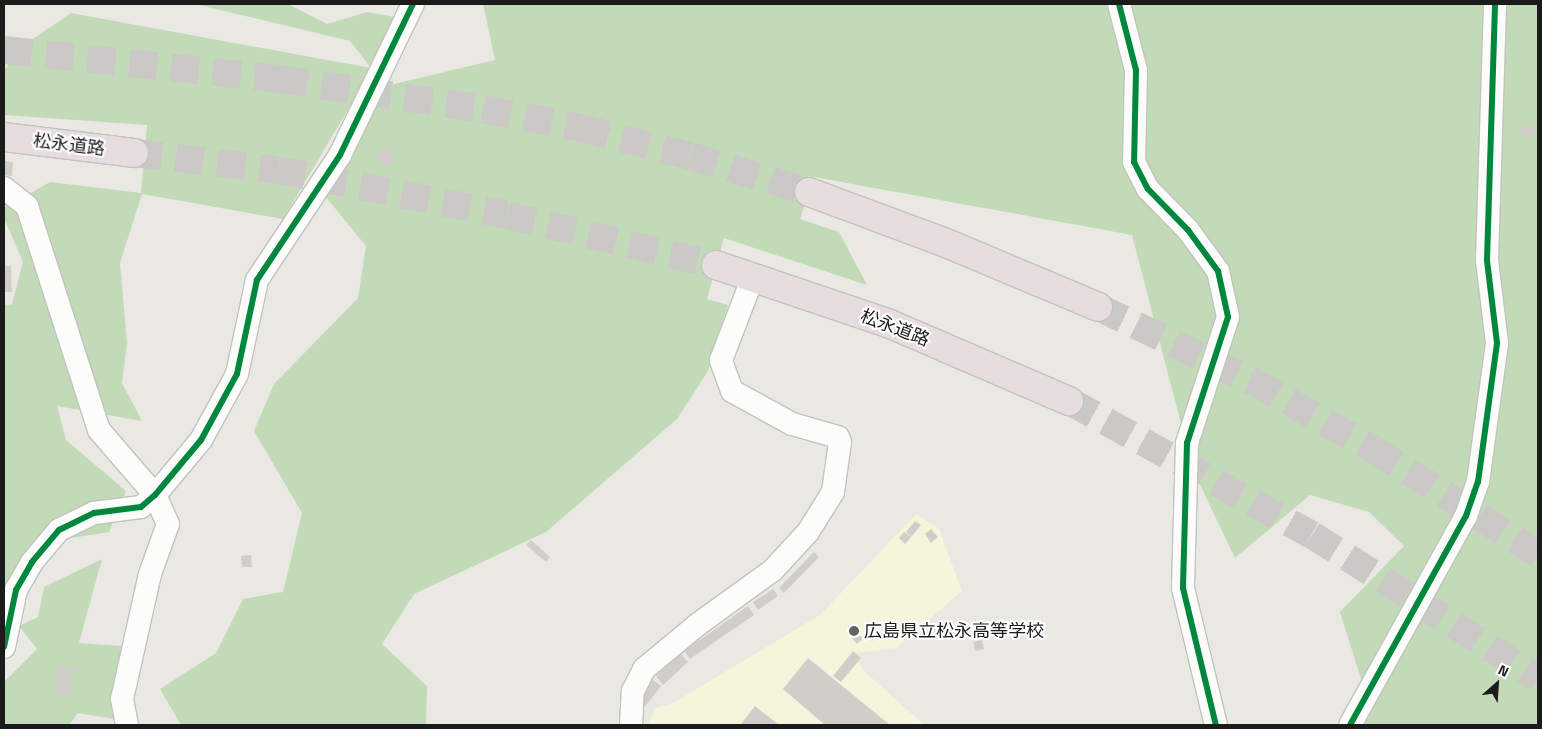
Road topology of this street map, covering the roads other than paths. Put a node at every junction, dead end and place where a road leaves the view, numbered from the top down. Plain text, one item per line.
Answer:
1 (413, 4) edge
2 (1119, 4) edge
3 (1495, 4) edge
4 (4, 137) edge
5 (134, 153) tunnel mouth
6 (4, 188) edge
7 (809, 192) tunnel mouth
8 (716, 265) tunnel mouth
9 (753, 277) junction
10 (1098, 306) tunnel mouth
11 (1069, 401) tunnel mouth
12 (155, 495) junction
13 (4, 647) edge
14 (127, 725) edge
15 (631, 725) edge
16 (1216, 725) edge
17 (1350, 725) edge

1 - 12 street
2 - 16 street
3 - 17 street
4 - 5 highway, 松永道路
6 - 12 street
7 - 10 highway
8 - 9 highway, 松永道路
9 - 11 highway, 松永道路
9 - 15 street
12 - 13 street
12 - 14 street

